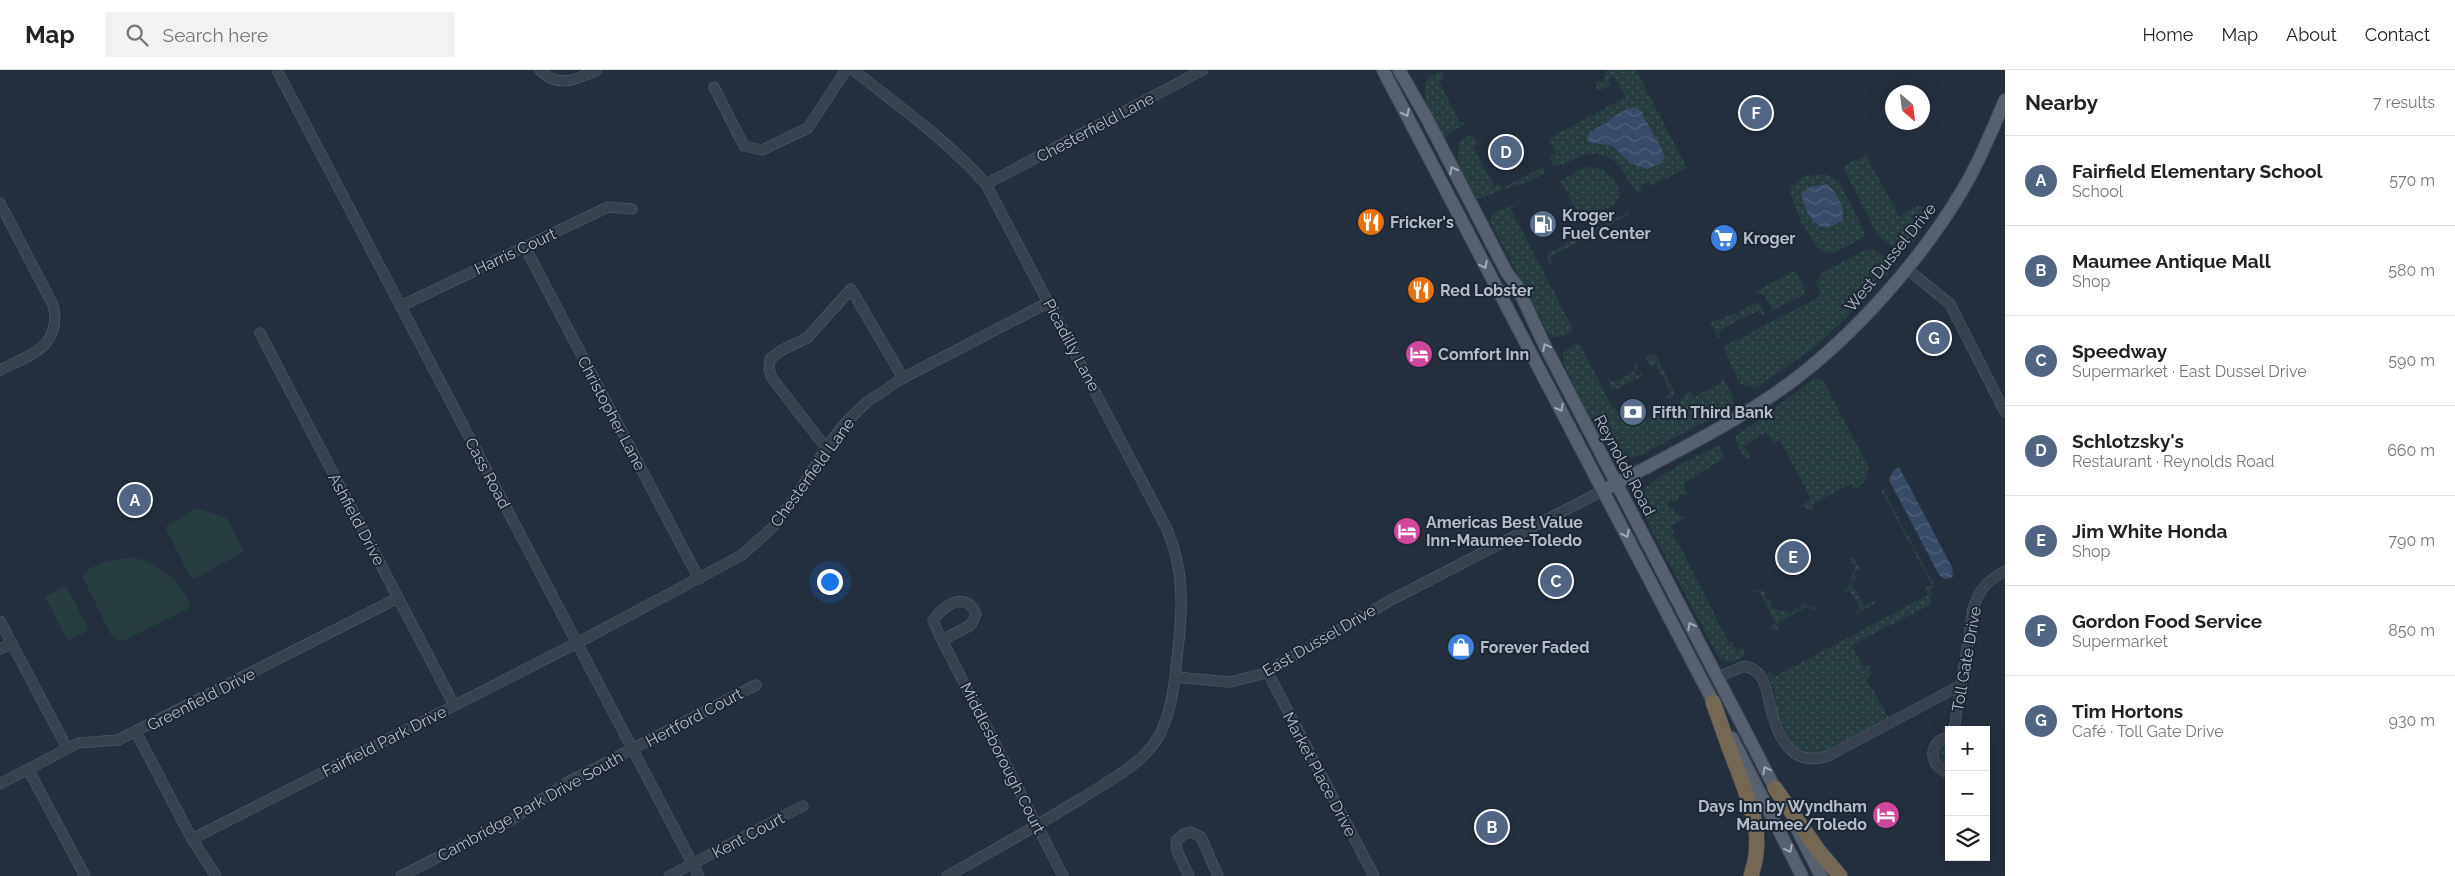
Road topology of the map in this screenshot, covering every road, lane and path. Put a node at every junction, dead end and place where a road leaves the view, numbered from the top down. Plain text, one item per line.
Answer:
1 (277, 70) edge
2 (540, 70) edge
3 (597, 70) edge
4 (846, 70) edge
5 (853, 70) edge
6 (1203, 70) edge
7 (1383, 70) edge
8 (1399, 70) edge
9 (714, 87) dead end
10 (2005, 100) edge
11 (986, 184) junction
12 (0, 203) edge
13 (632, 209) dead end
14 (525, 247) junction
15 (1906, 268) junction
16 (1049, 302) junction
17 (401, 306) junction
18 (260, 333) dead end
19 (0, 370) edge
20 (903, 378) junction
21 (2005, 412) edge
22 (826, 448) junction
23 (1617, 484) junction
24 (1604, 490) junction
25 (2005, 571) edge
26 (699, 579) junction
27 (398, 598) junction
28 (0, 621) edge
29 (942, 640) dead end
30 (12, 643) junction
31 (576, 643) junction
32 (0, 650) edge
33 (1267, 671) junction
34 (1174, 677) junction
35 (1718, 677) junction
36 (756, 685) dead end
37 (1961, 685) junction
38 (1713, 702) junction
39 (454, 705) junction
40 (1955, 726) edge
41 (136, 732) junction
42 (1945, 738) edge
43 (67, 748) junction
44 (632, 750) junction
45 (28, 769) junction
46 (1945, 771) edge
47 (0, 784) edge
48 (1775, 788) junction
49 (803, 806) dead end
50 (1038, 825) junction
51 (192, 839) junction
52 (692, 864) junction
53 (84, 876) edge
54 (216, 876) edge
55 (401, 876) edge
56 (669, 876) edge
57 (699, 876) edge
58 (947, 876) edge
59 (1063, 876) edge
60 (1189, 876) edge
61 (1218, 876) edge
62 (1374, 876) edge
63 (1750, 876) edge
64 (1802, 876) edge
65 (1821, 876) edge
66 (1840, 876) edge

1 - 17 street, Cass Road
2 - 3 street
4 - 9 street
5 - 11 street, Picadilly Lane
6 - 11 street, Chesterfield Lane
7 -> 24 main road, Reynolds Road
23 -> 8 main road, Reynolds Road
10 - 15 main road, West Dussel Drive
11 - 16 street, Picadilly Lane
12 - 19 street
13 - 14 street, Harris Court
14 - 17 street, Harris Court
14 - 26 street, Christopher Lane
15 - 21 street
15 - 23 main road, West Dussel Drive
16 - 20 street, Chesterfield Lane
16 - 34 street, Picadilly Lane
17 - 31 street, Cass Road
18 - 27 street, Ashfield Drive
20 - 22 street, Chesterfield Lane
20 - 22 street
22 - 26 street, Chesterfield Lane
23 - 24 main road, West Dussel Drive
35 -> 23 main road, Reynolds Road
24 - 33 street, East Dussel Drive
24 -> 38 main road, Reynolds Road
25 - 37 street, Toll Gate Drive
26 - 31 street, Chesterfield Lane
27 - 39 street, Ashfield Drive
27 - 41 street, Greenfield Drive
28 - 30 street
29 - 50 street, Middlesborough Court
30 - 32 street
30 - 43 street
31 - 39 street, Fairfield Park Drive
31 - 44 street, Cass Road
33 - 34 street, East Dussel Drive
33 - 62 street, Market Place Drive
34 - 50 street
35 - 37 street
48 -> 35 main road, Reynolds Road
36 - 44 street, Hertford Court
37 - 40 street, Toll Gate Drive
38 - 63 highway
38 -> 64 main road, Reynolds Road
39 - 51 street, Fairfield Park Drive
41 - 43 street, Greenfield Drive
41 - 51 street
42 - 46 street
43 - 45 street, Greenfield Drive
44 - 52 street, Cass Road
44 - 55 street, Cambridge Park Drive South
45 - 47 street, Greenfield Drive
45 - 53 street
48 - 65 main road, Reynolds Road
48 - 66 highway
49 - 52 street, Kent Court
50 - 58 street
50 - 59 street, Middlesborough Court
51 - 54 street
52 - 56 street, Kent Court
52 - 57 street, Cass Road
60 - 61 street

